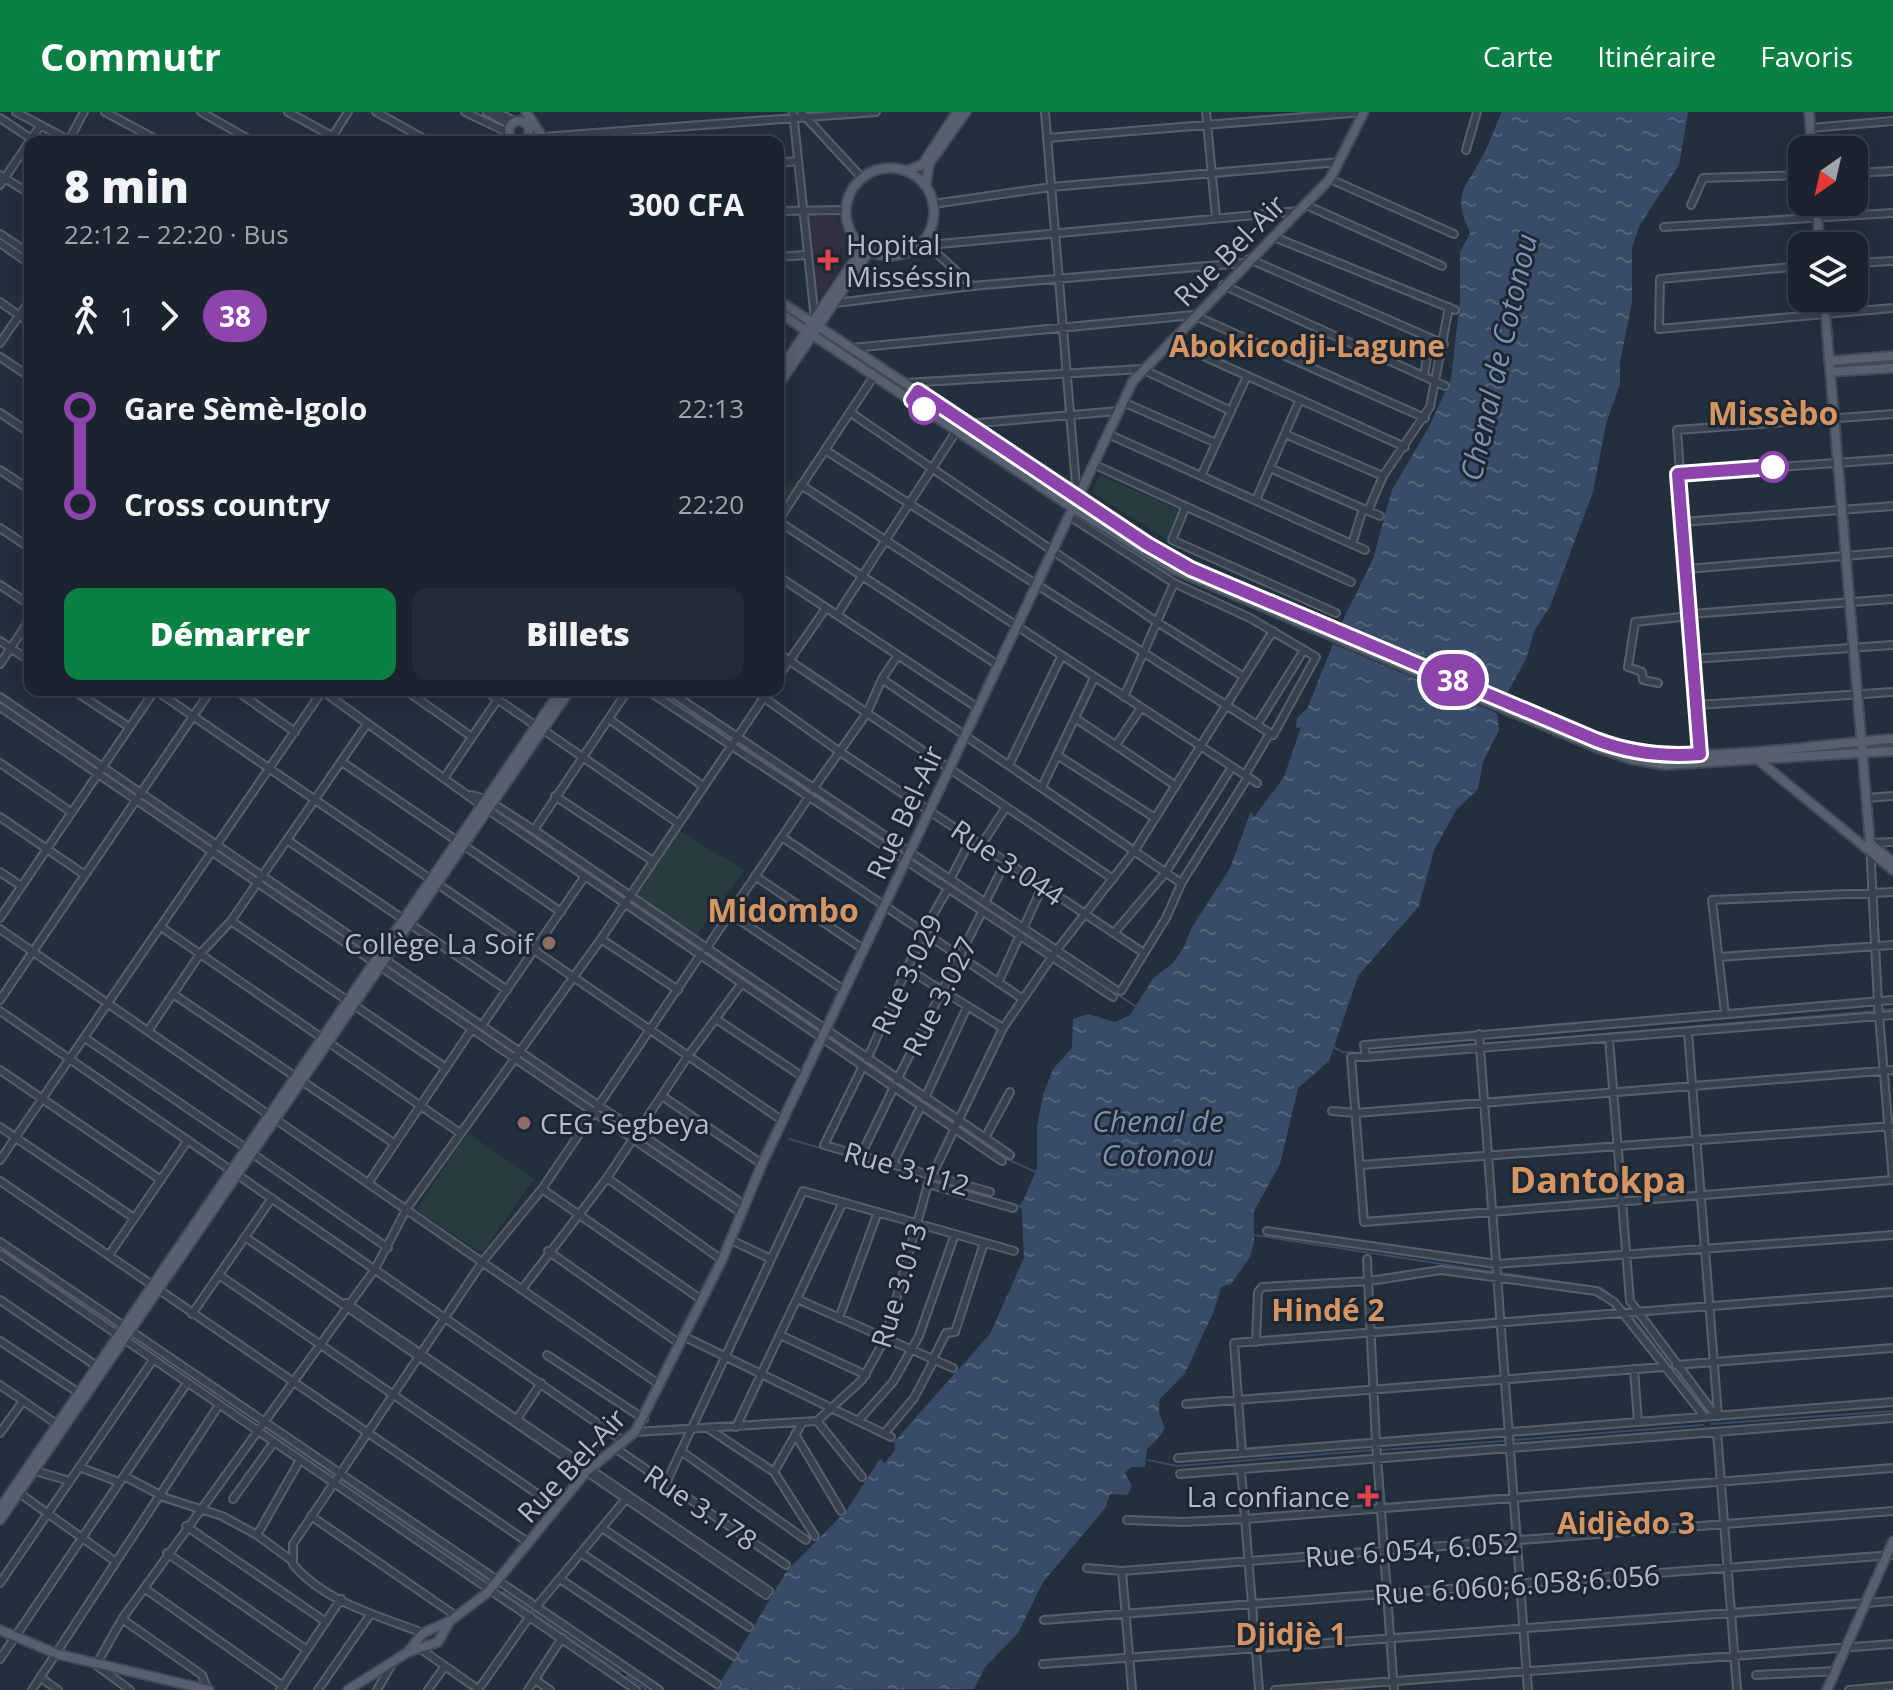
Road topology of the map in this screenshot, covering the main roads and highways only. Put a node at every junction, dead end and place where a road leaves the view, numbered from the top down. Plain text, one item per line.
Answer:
1 (524, 112) edge
2 (957, 112) edge
3 (966, 112) edge
4 (1364, 112) edge
5 (1809, 112) edge
6 (524, 123) junction
7 (511, 128) edge
8 (528, 133) junction
9 (525, 136) edge
10 (534, 136) edge
11 (540, 136) edge
12 (1811, 136) edge
13 (905, 171) junction
14 (926, 187) junction
15 (867, 248) junction
16 (784, 305) edge
17 (1825, 312) edge
18 (784, 315) edge
19 (813, 328) junction
20 (1893, 356) edge
21 (1829, 361) junction
22 (784, 365) edge
23 (1893, 368) edge
24 (1830, 372) junction
25 (784, 376) edge
26 (1077, 497) junction
27 (1071, 512) junction
28 (1326, 630) junction
29 (558, 696) edge
30 (565, 696) edge
31 (1542, 722) junction
32 (539, 728) junction
33 (1893, 739) edge
34 (1859, 741) junction
35 (1893, 751) edge
36 (1860, 753) junction
37 (1757, 759) junction
38 (1870, 847) junction
39 (1893, 862) edge
40 (1893, 870) edge
41 (124, 1332) junction
42 (0, 1508) edge
43 (0, 1520) edge
44 (1893, 1541) edge
45 (1890, 1556) edge
46 (453, 1618) junction
47 (0, 1630) edge
48 (408, 1652) junction
49 (208, 1690) edge
50 (348, 1690) edge
51 (1827, 1690) edge

1 - 6 main road
1 - 11 main road
2 - 13 main road
3 - 14 main road
4 - 26 main road, Rue Bel-Air
5 - 12 main road
6 - 7 main road
6 - 8 main road
8 - 9 main road
8 - 10 main road
13 - 14 main road
13 - 15 main road
14 - 15 main road
15 - 19 main road
15 - 19 main road
16 - 19 main road
17 - 21 main road
18 - 19 main road
19 - 22 main road
19 - 25 main road
19 - 26 main road
19 - 27 main road
20 - 21 main road
21 - 24 main road
23 - 24 main road
24 - 34 main road
26 - 27 main road, Rue Bel-Air
26 - 28 main road
27 - 28 main road
27 - 46 main road, Rue Bel-Air
28 - 31 main road
29 - 32 main road
30 - 32 main road
31 - 34 main road
31 - 37 main road
32 - 41 main road
33 - 34 main road
34 - 36 main road
35 - 36 main road
36 - 37 main road
36 - 38 main road
37 - 38 main road
38 - 39 main road
38 - 40 main road
41 - 42 main road
41 - 43 main road
44 - 45 main road
45 - 51 main road
46 - 48 main road, Rue Bel-Air
46 - 48 main road, Rue Bel-Air
47 - 49 main road
48 - 50 main road, Rue Bel-Air

